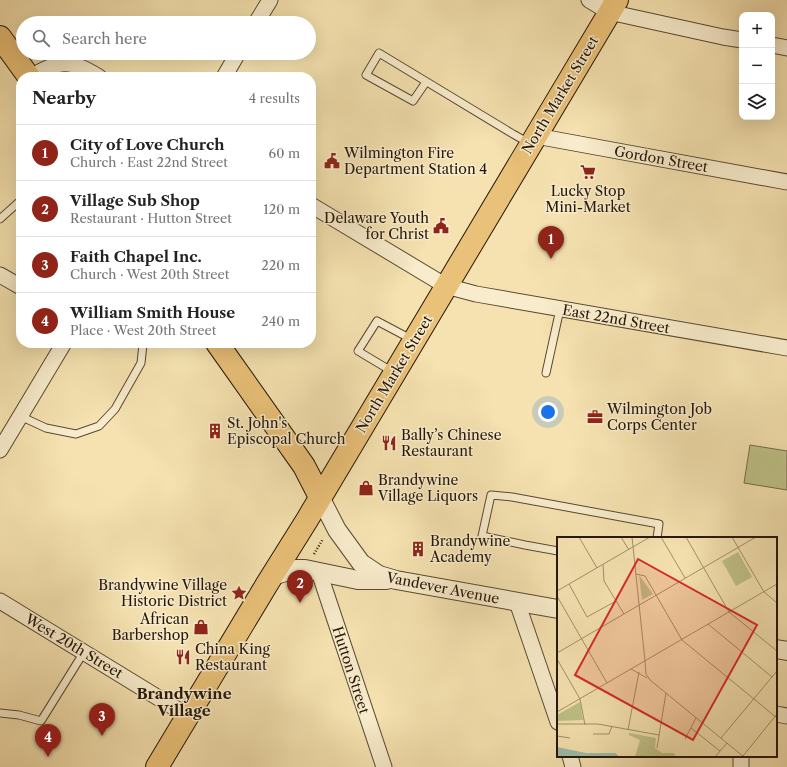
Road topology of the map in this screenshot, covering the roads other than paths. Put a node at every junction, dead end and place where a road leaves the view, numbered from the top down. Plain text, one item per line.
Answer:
1 (270, 0) edge
2 (589, 0) edge
3 (613, 6) edge
4 (260, 16) edge
5 (0, 37) edge
6 (739, 40) edge
7 (775, 46) edge
8 (787, 48) edge
9 (16, 58) edge
10 (17, 60) edge
11 (234, 60) edge
12 (26, 72) edge
13 (40, 72) edge
14 (90, 72) edge
15 (227, 72) edge
16 (426, 82) junction
17 (533, 140) junction
18 (787, 182) edge
19 (16, 205) edge
20 (316, 208) edge
21 (0, 219) edge
22 (0, 276) edge
23 (16, 284) edge
24 (446, 286) junction
25 (560, 309) junction
26 (413, 340) junction
27 (61, 348) edge
28 (143, 348) edge
29 (221, 348) edge
30 (787, 348) edge
31 (394, 373) junction
32 (546, 373) dead end
33 (20, 416) junction
34 (0, 450) edge
35 (320, 497) junction
36 (657, 537) edge
37 (557, 550) edge
38 (319, 572) junction
39 (272, 576) junction
40 (396, 580) junction
41 (0, 601) edge
42 (517, 602) junction
43 (557, 609) edge
44 (777, 649) edge
45 (787, 651) edge
46 (84, 652) junction
47 (0, 713) edge
48 (777, 714) edge
49 (188, 716) junction
50 (787, 716) edge
51 (557, 719) edge
52 (570, 757) edge
53 (741, 757) edge
54 (157, 767) edge
55 (384, 767) edge
56 (573, 767) edge
57 (742, 767) edge

1 - 4 street
2 - 3 street
3 - 6 street
3 - 17 main road, North Market Street
5 - 9 main road
7 - 8 street
10 - 12 main road
11 - 15 street
13 - 14 street
16 - 16 lane
16 - 17 lane
17 - 18 street, Gordon Street
17 - 24 main road, North Market Street
19 - 21 lane
20 - 24 street, East 22nd Street
22 - 23 street
24 - 25 street, East 22nd Street
24 - 26 main road, North Market Street
25 - 30 street, East 22nd Street
25 - 32 lane
26 - 31 main road, North Market Street
26 - 31 lane
27 - 33 street
28 - 33 lane
29 - 35 main road
31 - 35 main road, North Market Street
33 - 34 street
35 - 39 main road, North Market Street
35 - 40 street, Vandever Avenue
36 - 37 lane
38 - 39 street
38 - 40 street
38 - 55 street, Hutton Street
39 - 49 main road, North Market Street
40 - 42 street, Vandever Avenue
41 - 46 street, West 20th Street
42 - 43 street, Vandever Avenue
42 - 51 street
44 - 45 street
46 - 47 lane
46 - 49 street, West 20th Street
48 - 50 street
49 - 54 main road, North Market Street
52 - 56 street
53 - 57 street

